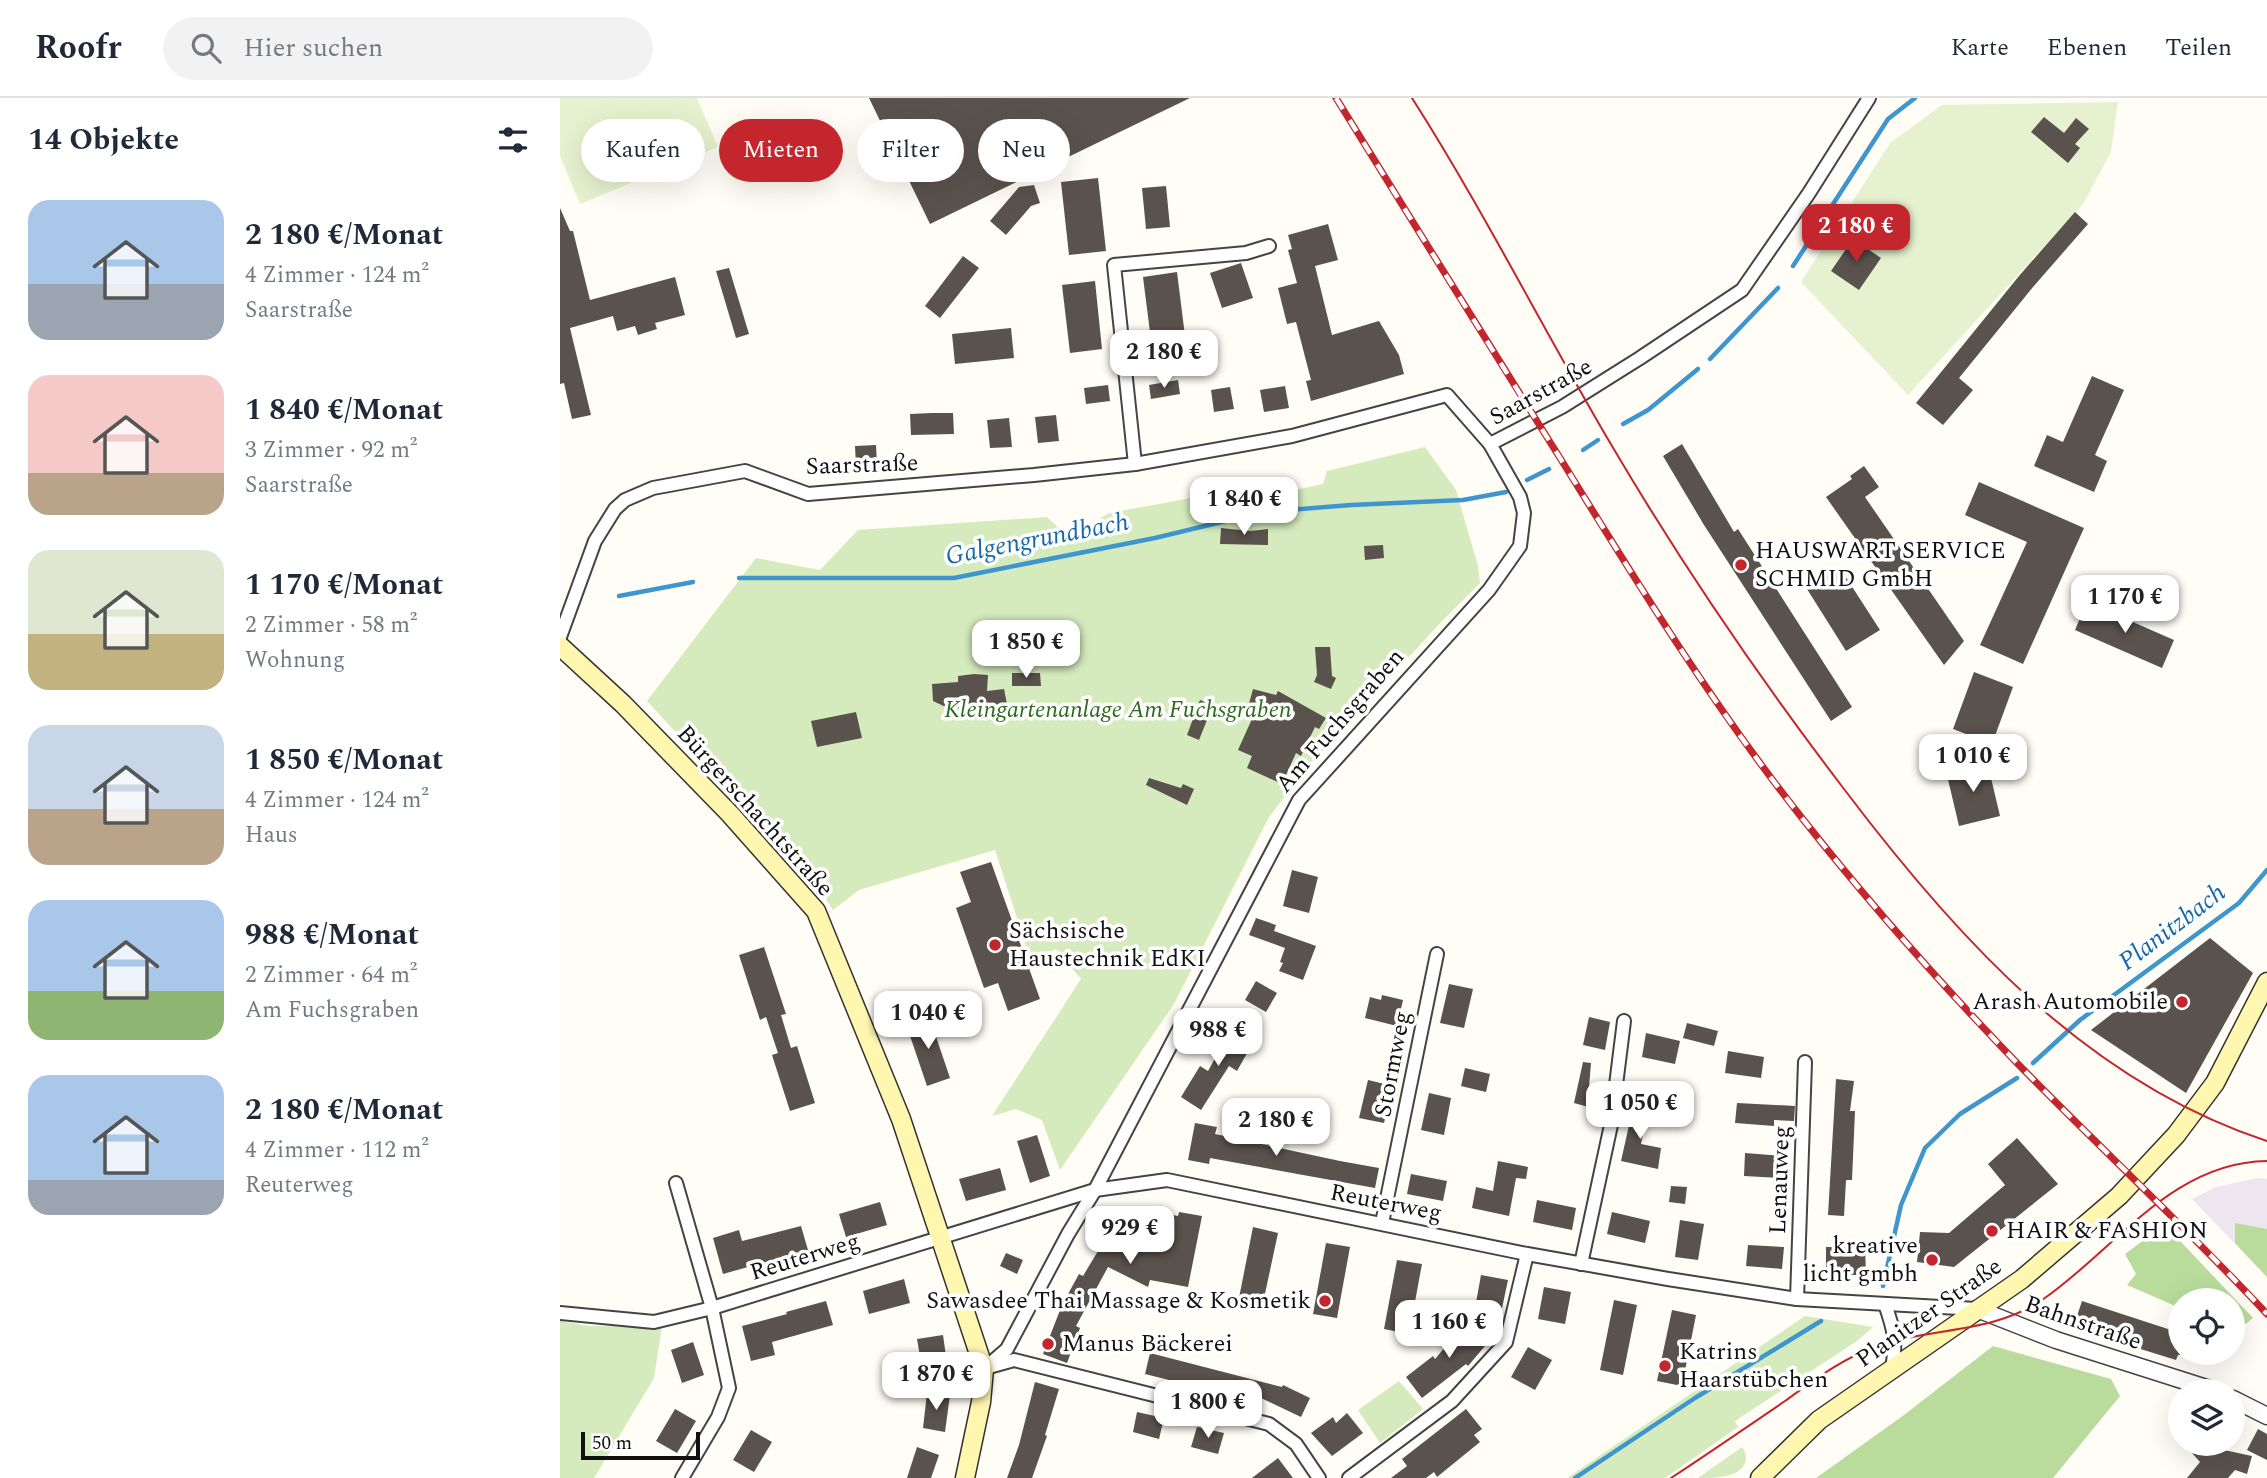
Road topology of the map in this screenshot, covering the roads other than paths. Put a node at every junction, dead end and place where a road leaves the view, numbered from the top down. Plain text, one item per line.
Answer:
1 (1869, 98) edge
2 (1269, 246) dead end
3 (1490, 444) junction
4 (1135, 464) junction
5 (560, 637) edge
6 (560, 646) edge
7 (1437, 954) dead end
8 (2267, 982) edge
9 (1624, 1021) dead end
10 (1805, 1062) dead end
11 (676, 1183) dead end
12 (1095, 1191) junction
13 (1382, 1223) junction
14 (941, 1237) junction
15 (1527, 1254) junction
16 (1581, 1264) junction
17 (1797, 1299) junction
18 (1885, 1304) junction
19 (712, 1308) junction
20 (1977, 1310) junction
21 (560, 1313) edge
22 (984, 1368) junction
23 (1892, 1368) junction
24 (2178, 1379) edge
25 (2245, 1405) edge
26 (2267, 1416) edge
27 (682, 1478) edge
28 (965, 1478) edge
29 (1319, 1478) edge
30 (1349, 1478) edge
31 (1760, 1478) edge

1 - 3 street, Saarstraße
2 - 4 street
3 - 4 street, Saarstraße
3 - 12 street, Am Fuchsgraben
4 - 5 street, Saarstraße
6 - 14 main road, Bürgerschachtstraße
7 - 13 street, Stormweg
8 - 20 main road, Planitzer Straße
9 - 16 street
10 - 17 street, Lenauweg
11 - 19 street
12 - 13 street, Reuterweg
12 - 14 street, Reuterweg
12 - 22 street, Am Fuchsgraben
13 - 15 street, Reuterweg
14 - 19 street, Reuterweg
14 - 22 main road
15 - 16 street, Reuterweg
15 - 30 street
16 - 17 street, Reuterweg
17 - 18 street, Reuterweg
18 - 20 street, Reuterweg
18 - 23 street
19 - 21 street, Reuterweg
19 - 27 street
20 - 23 main road, Planitzer Straße
20 - 24 street, Bahnstraße
22 - 28 main road
22 - 29 street
23 - 31 main road, Planitzer Straße
25 - 26 street

